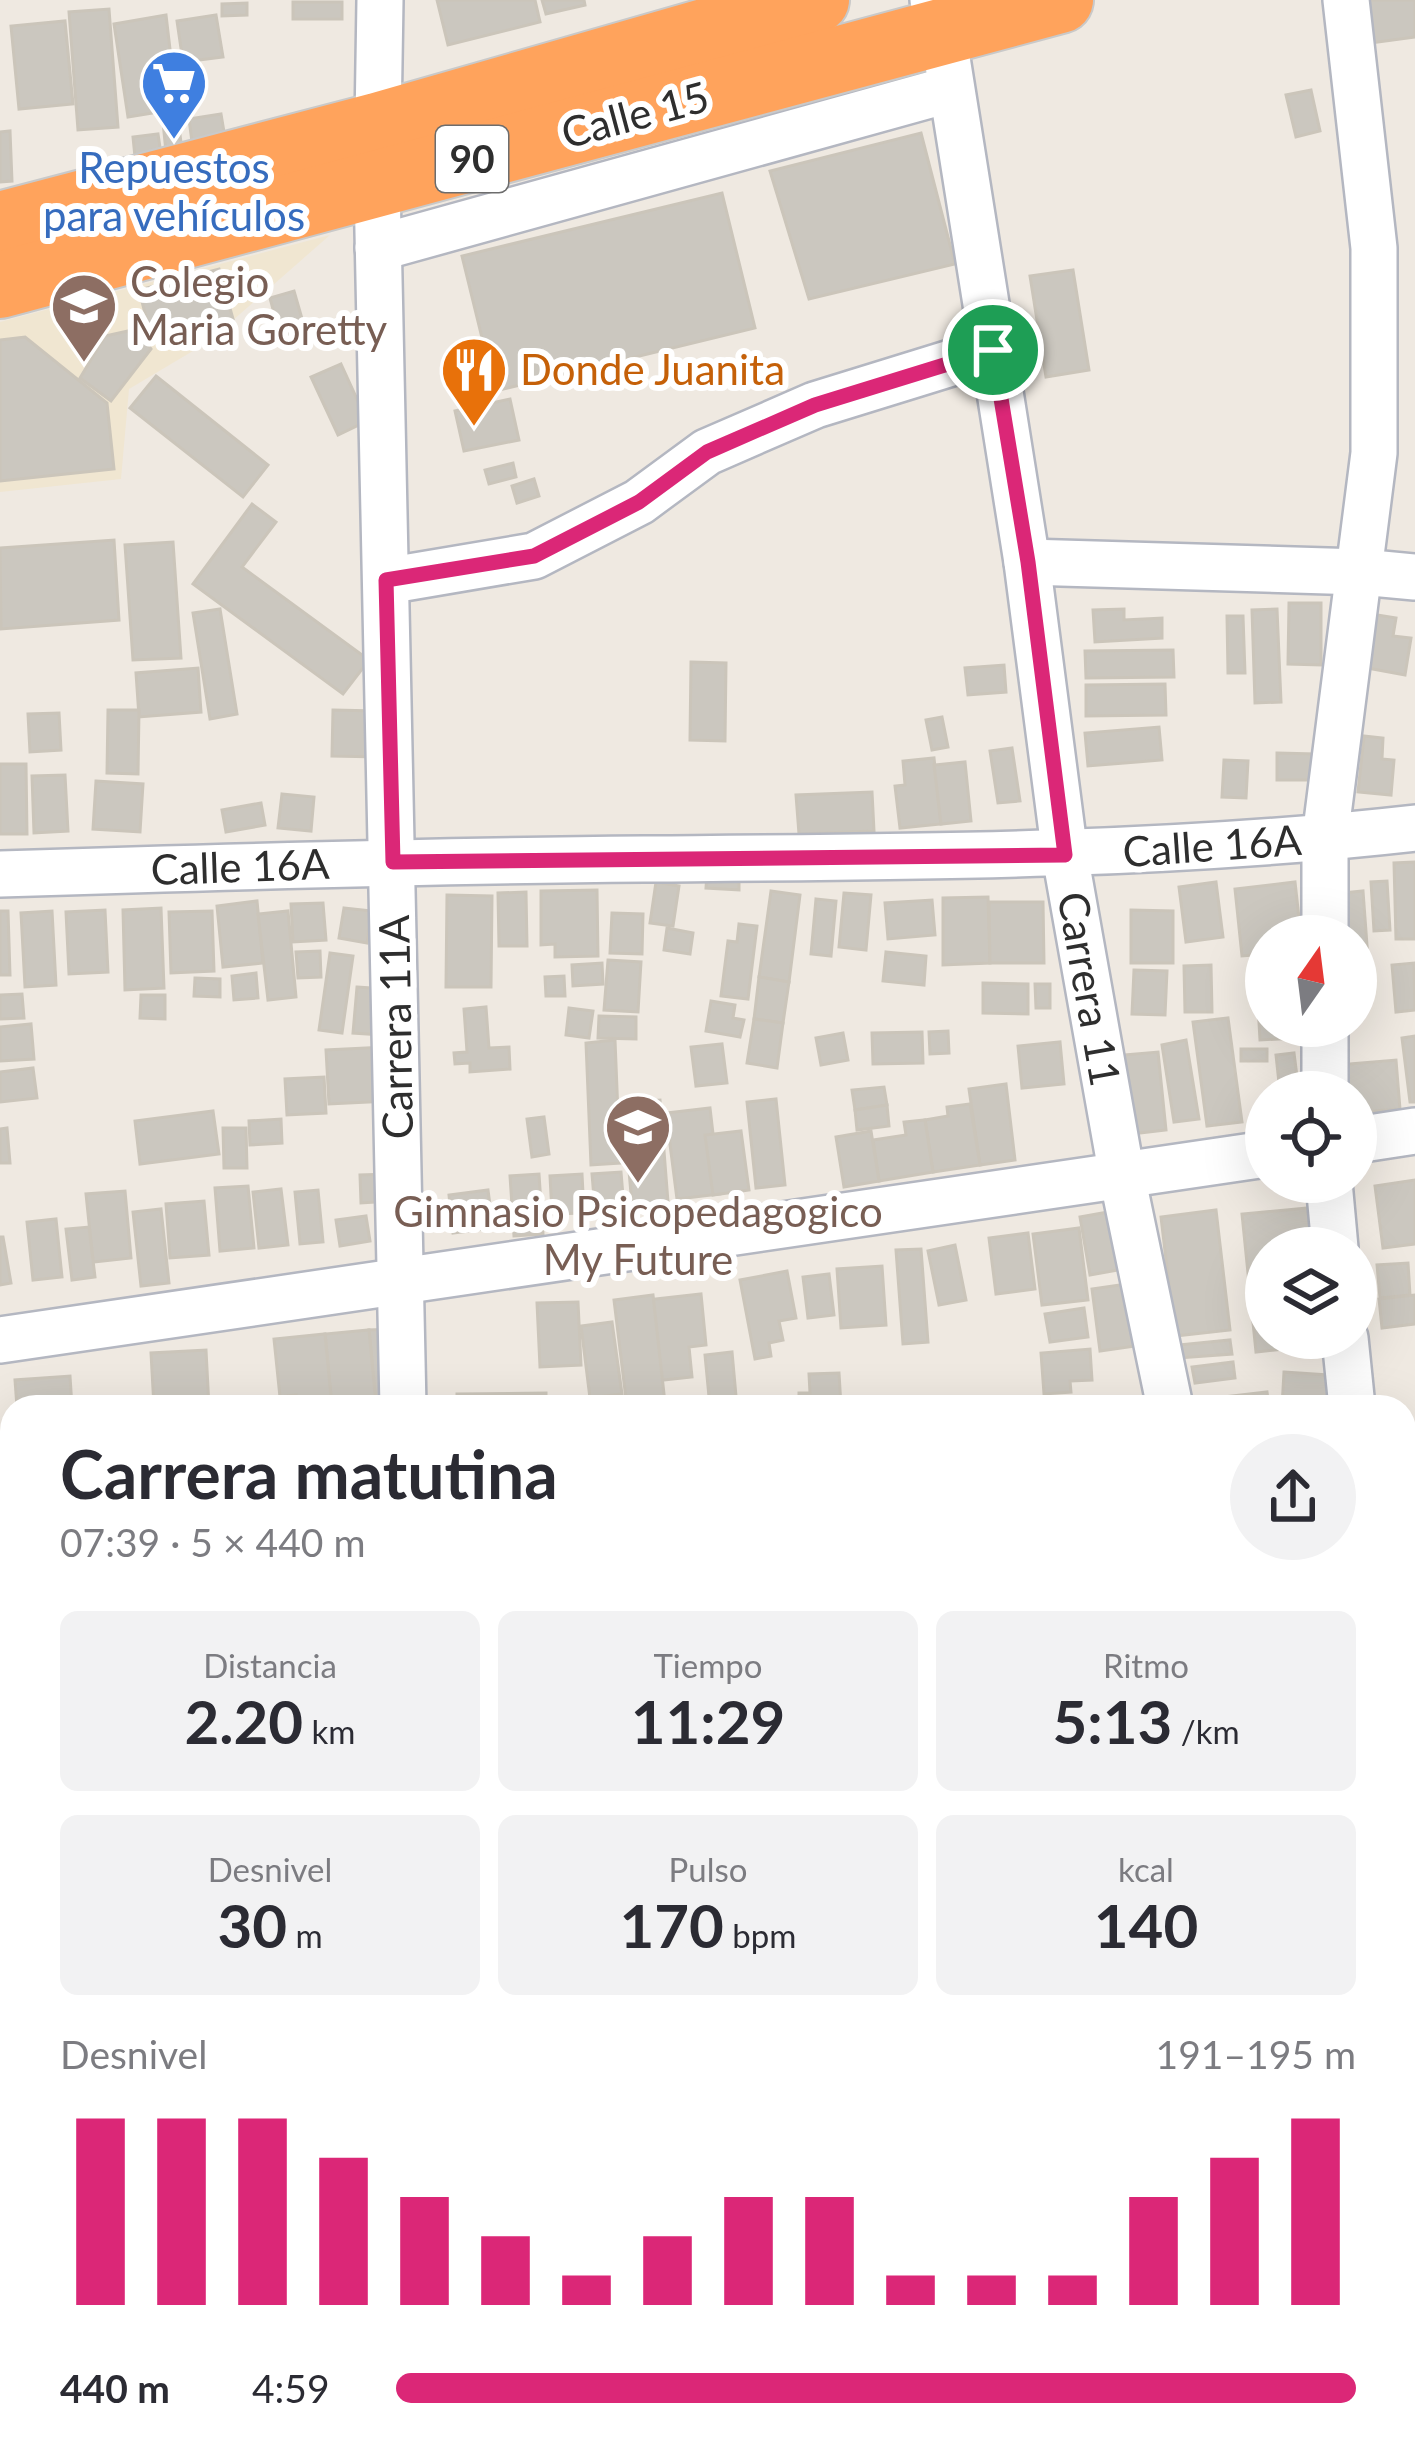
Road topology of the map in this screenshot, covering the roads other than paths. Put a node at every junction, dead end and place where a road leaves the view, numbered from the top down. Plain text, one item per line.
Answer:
1 (380, 0) edge
2 (816, 0) edge
3 (1060, 0) edge
4 (1346, 0) edge
5 (942, 40) edge
6 (377, 186) junction
7 (0, 225) edge
8 (1395, 245) edge
9 (0, 285) edge
10 (993, 350) junction
11 (1028, 562) junction
12 (1361, 572) junction
13 (1415, 577) edge
14 (386, 580) junction
15 (1415, 828) edge
16 (1325, 838) junction
17 (1065, 855) junction
18 (393, 862) junction
19 (0, 874) edge
20 (1325, 915) edge
21 (1415, 1131) edge
22 (1377, 1137) edge
23 (1245, 1157) edge
24 (1122, 1176) junction
25 (402, 1281) junction
26 (0, 1340) edge
27 (1347, 1359) edge
28 (403, 1395) edge
29 (1168, 1395) edge
30 (1351, 1395) edge

1 - 6 street, Carrera 11A
2 - 6 highway, Calle 15 / 90
3 - 5 highway, Calle 15 / 90
4 - 8 street
5 - 6 highway, Calle 15 / 90
5 - 10 street, Carrera 11
6 - 7 highway, Calle 15 / 90
6 - 9 highway, Calle 15 / 90
6 - 14 street, Carrera 11A
8 - 12 street
10 - 11 street, Carrera 11
10 - 14 street
11 - 12 street
11 - 17 street, Carrera 11
12 - 13 street
12 - 16 street
14 - 18 street, Carrera 11A
15 - 16 street, Calle 16A
16 - 17 street, Calle 16A
16 - 20 street
17 - 18 street, Calle 16A
17 - 24 street, Carrera 11
18 - 19 street, Calle 16A
18 - 25 street, Carrera 11A
21 - 22 street
23 - 24 street
24 - 25 street
24 - 29 street, Carrera 11
25 - 26 street
25 - 28 street, Carrera 11A
27 - 30 street

